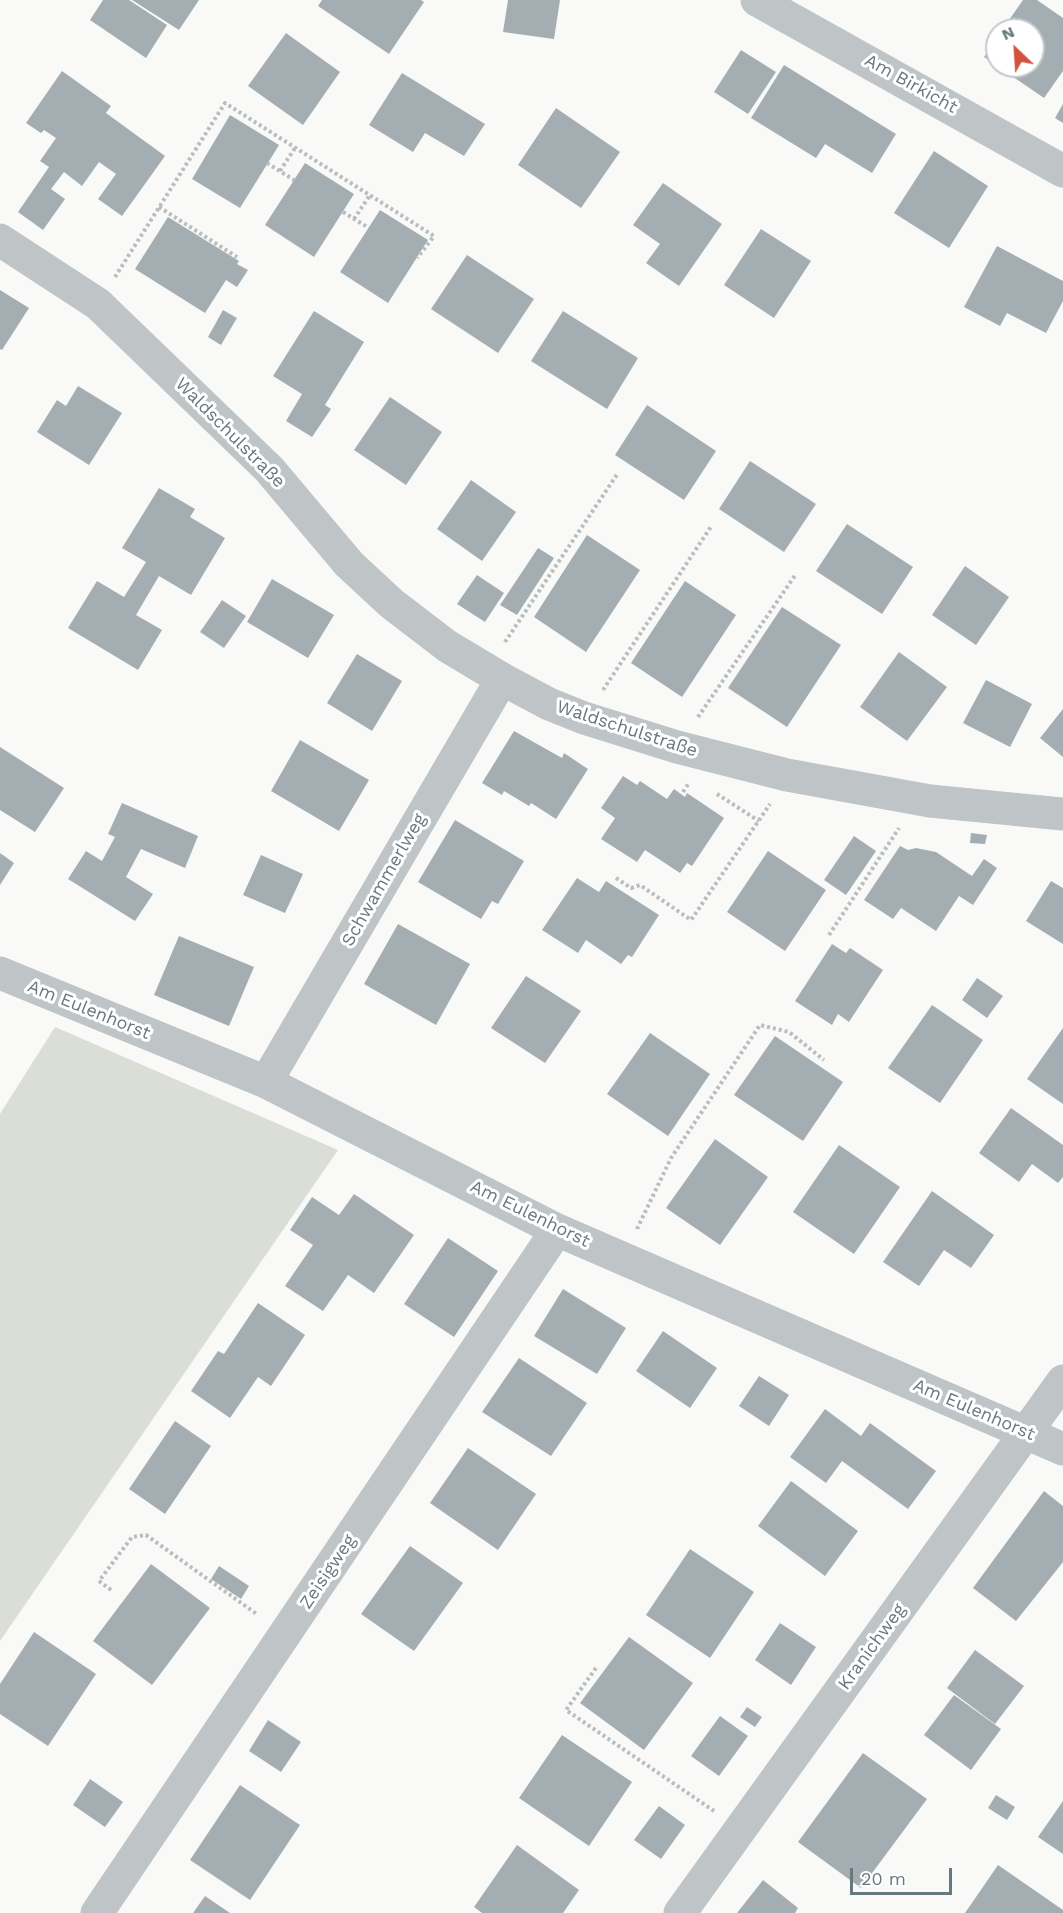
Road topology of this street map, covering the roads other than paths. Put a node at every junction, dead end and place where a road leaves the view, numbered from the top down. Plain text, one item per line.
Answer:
1 (757, 0) edge
2 (1063, 171) edge
3 (0, 240) edge
4 (494, 674) junction
5 (1063, 813) edge
6 (0, 973) edge
7 (266, 1082) junction
8 (557, 1230) junction
9 (1063, 1381) edge
10 (1028, 1434) junction
11 (1063, 1449) edge
12 (97, 1913) edge
13 (680, 1913) edge

1 - 2 street, Am Birkicht
3 - 4 street, Waldschulstraße
4 - 5 street, Waldschulstraße
4 - 7 street, Schwammerlweg
6 - 7 street, Am Eulenhorst
7 - 8 street, Am Eulenhorst
8 - 10 street, Am Eulenhorst
8 - 12 street, Zeisigweg
9 - 10 street, Kranichweg
10 - 11 street, Am Eulenhorst
10 - 13 street, Kranichweg

